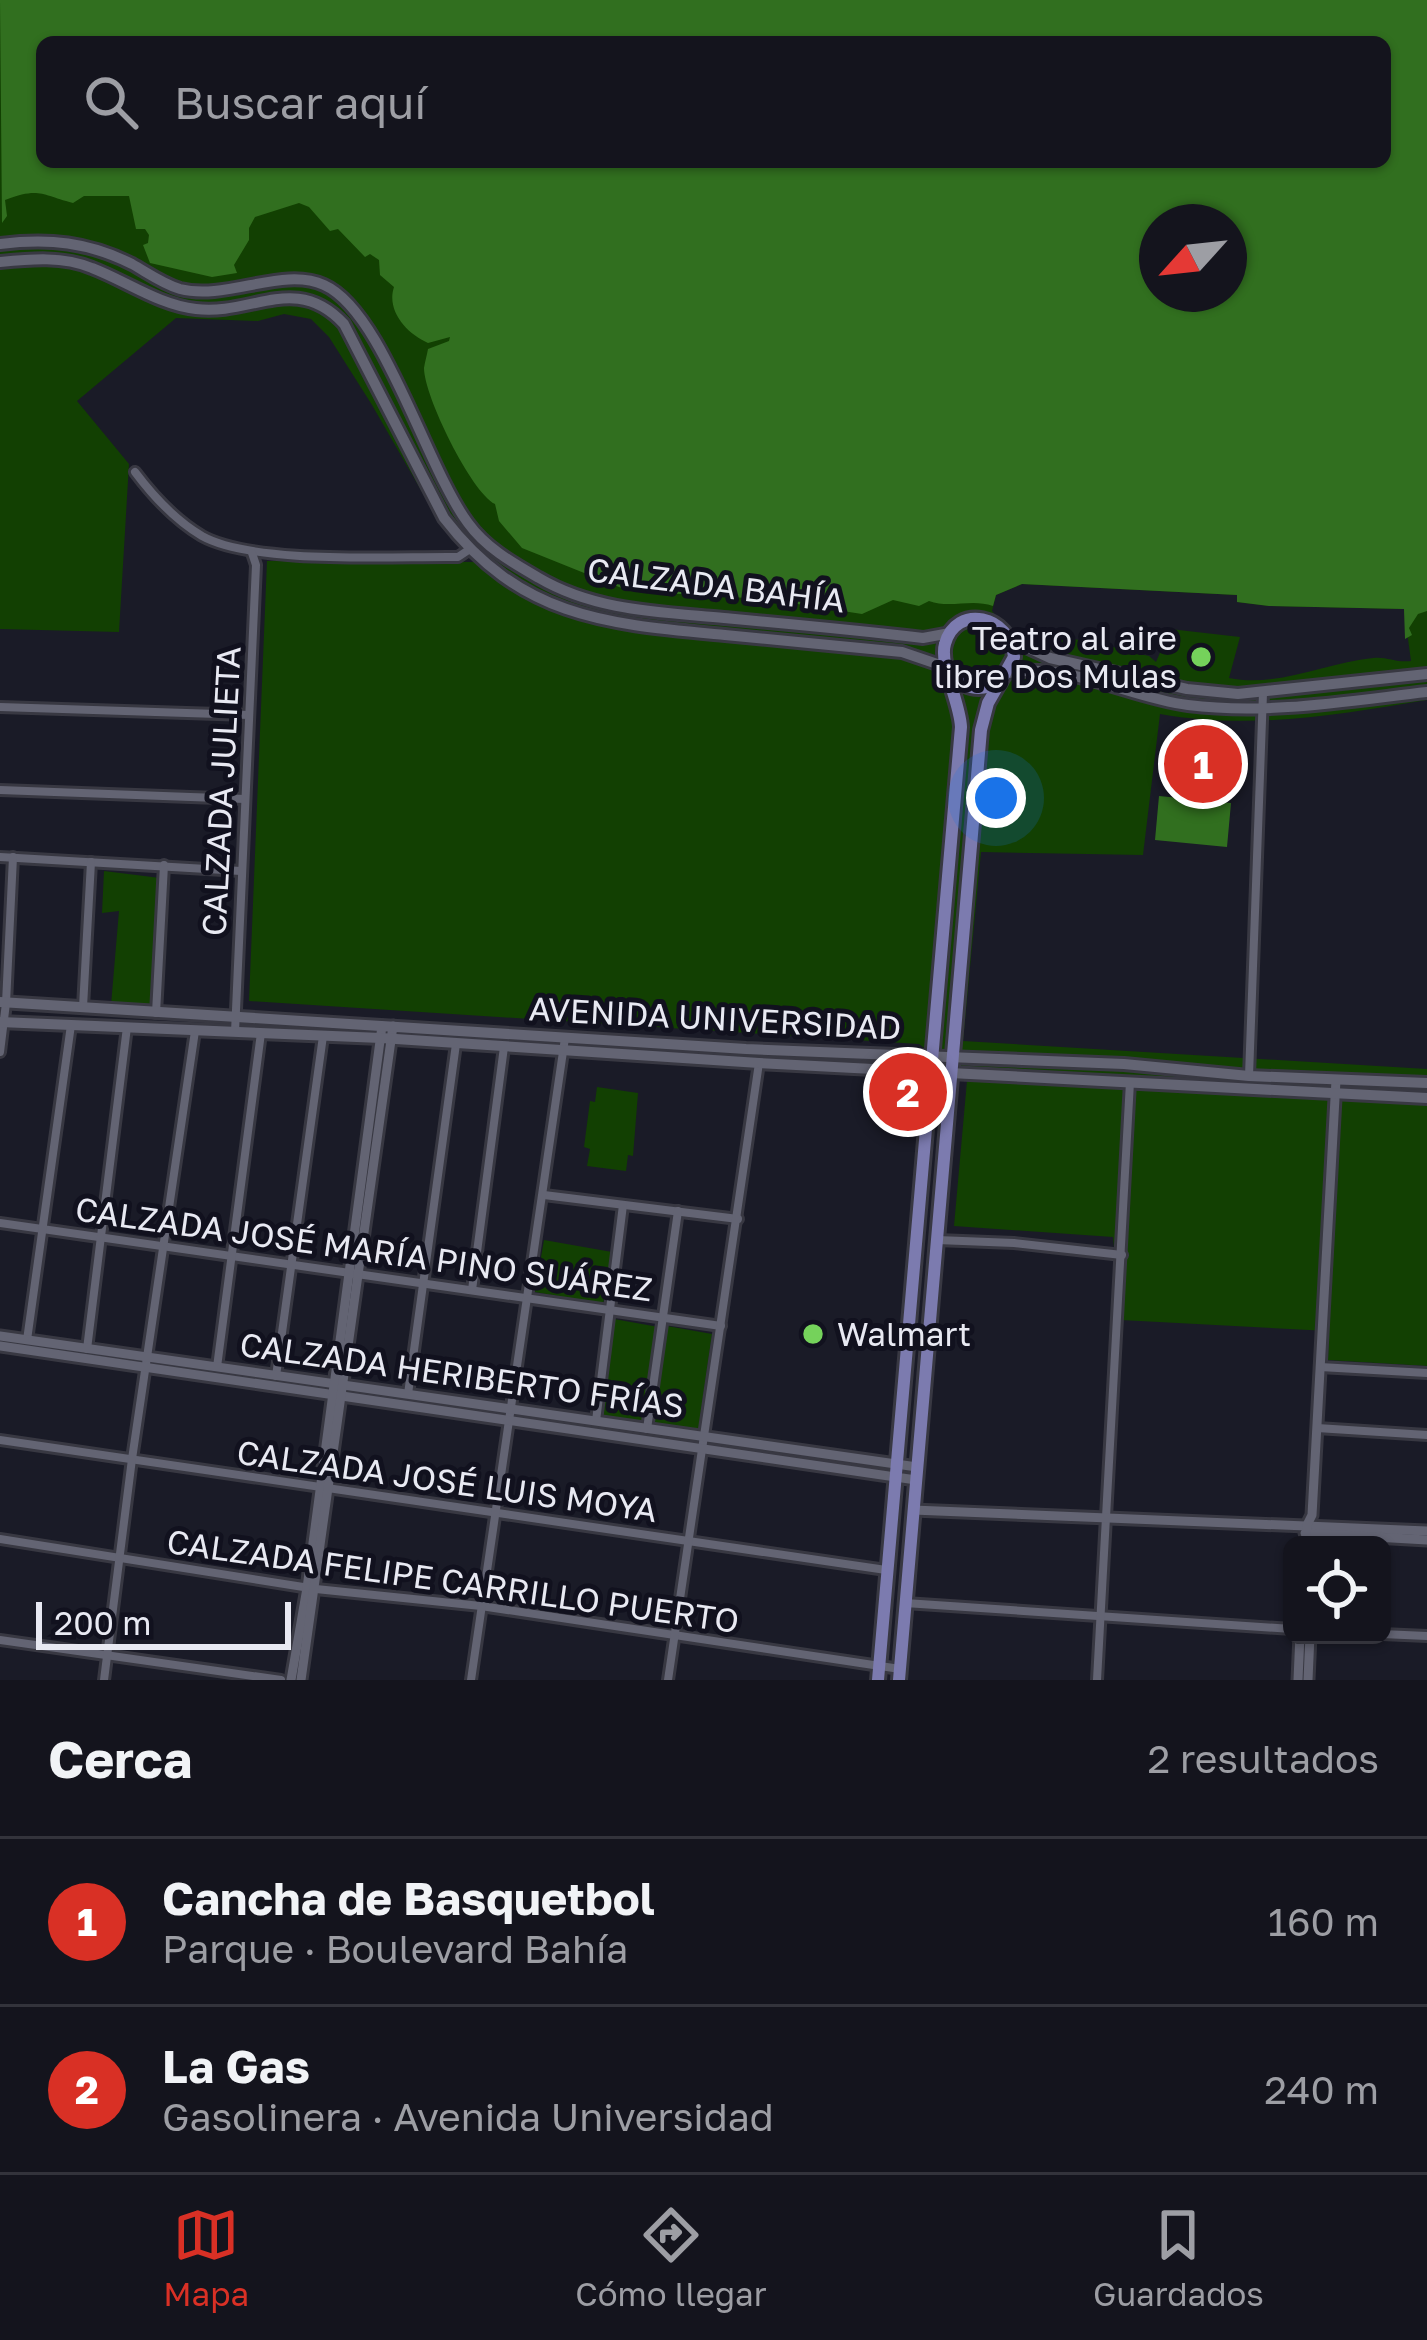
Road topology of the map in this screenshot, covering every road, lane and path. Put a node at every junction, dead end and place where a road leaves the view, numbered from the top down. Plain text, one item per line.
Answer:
1 (0, 244) edge
2 (0, 262) edge
3 (407, 408) junction
4 (392, 417) junction
5 (135, 472) dead end
6 (470, 549) junction
7 (252, 553) junction
8 (950, 633) junction
9 (1011, 640) junction
10 (948, 671) junction
11 (1427, 674) edge
12 (1004, 678) junction
13 (1427, 692) edge
14 (1263, 693) junction
15 (0, 707) edge
16 (1265, 709) junction
17 (249, 715) junction
18 (0, 790) edge
19 (245, 799) junction
20 (0, 857) edge
21 (13, 857) junction
22 (91, 862) junction
23 (164, 865) junction
24 (241, 872) junction
25 (946, 901) junction
26 (966, 905) junction
27 (3, 1002) edge
28 (83, 1007) junction
29 (156, 1013) junction
30 (236, 1016) junction
31 (2, 1022) edge
32 (71, 1025) junction
33 (127, 1027) junction
34 (195, 1031) junction
35 (235, 1032) junction
36 (261, 1033) junction
37 (387, 1033) junction
38 (323, 1036) junction
39 (564, 1043) junction
40 (456, 1044) junction
41 (504, 1046) junction
42 (0, 1052) edge
43 (932, 1056) junction
44 (953, 1057) junction
45 (759, 1063) junction
46 (931, 1072) junction
47 (951, 1073) junction
48 (1249, 1076) junction
49 (1130, 1081) junction
50 (1427, 1083) edge
51 (1336, 1087) junction
52 (1427, 1098) edge
53 (544, 1196) junction
54 (623, 1205) junction
55 (678, 1211) junction
56 (738, 1220) junction
57 (0, 1223) edge
58 (43, 1229) junction
59 (102, 1236) junction
60 (937, 1240) junction
61 (166, 1246) junction
62 (230, 1255) junction
63 (1122, 1255) junction
64 (291, 1263) junction
65 (353, 1274) junction
66 (421, 1284) junction
67 (472, 1290) junction
68 (526, 1298) junction
69 (609, 1309) junction
70 (662, 1315) junction
71 (721, 1326) junction
72 (0, 1336) edge
73 (27, 1340) junction
74 (0, 1346) edge
75 (87, 1348) junction
76 (148, 1362) junction
77 (218, 1367) junction
78 (1320, 1367) junction
79 (1427, 1373) edge
80 (276, 1376) junction
81 (337, 1390) junction
82 (408, 1394) junction
83 (510, 1415) junction
84 (596, 1421) junction
85 (1317, 1428) junction
86 (647, 1429) junction
87 (1427, 1435) edge
88 (0, 1440) edge
89 (705, 1443) junction
90 (132, 1459) junction
91 (896, 1471) junction
92 (916, 1474) junction
93 (323, 1487) junction
94 (914, 1510) junction
95 (495, 1514) junction
96 (1103, 1519) junction
97 (1309, 1531) edge
98 (1427, 1536) edge
99 (0, 1539) edge
100 (689, 1540) junction
101 (121, 1557) junction
102 (888, 1570) junction
103 (312, 1588) junction
104 (905, 1604) junction
105 (481, 1606) junction
106 (1101, 1617) junction
107 (1283, 1628) edge
108 (1391, 1634) edge
109 (1427, 1636) edge
110 (675, 1637) junction
111 (0, 1640) edge
112 (1300, 1644) edge
113 (1309, 1644) edge
114 (108, 1656) junction
115 (879, 1674) edge
116 (899, 1674) edge
117 (104, 1680) edge
118 (280, 1680) edge
119 (291, 1680) edge
120 (301, 1680) edge
121 (471, 1680) edge
122 (668, 1680) edge
123 (1097, 1680) edge
124 (1298, 1680) edge
125 (1307, 1680) edge

1 - 3 main road, CALZADA BAHÍA
2 - 4 main road, CALZADA BAHÍA
3 - 4 main road
3 - 8 main road, CALZADA BAHÍA
4 - 6 main road, CALZADA BAHÍA
5 - 7 street
6 - 7 street
6 - 10 main road, CALZADA BAHÍA
7 - 17 street, CALZADA JULIETA
8 - 9 main road
8 - 10 main road
9 - 12 main road
9 - 14 main road
10 - 12 main road
10 - 25 main road
11 - 14 main road
12 - 16 main road
12 - 26 main road
13 - 16 main road
14 - 16 street
15 - 17 street
16 - 48 street
17 - 19 street, CALZADA JULIETA
18 - 19 street
19 - 24 street, CALZADA JULIETA
20 - 21 street
21 - 22 street
21 - 27 street
22 - 23 street
22 - 28 street
23 - 24 street
23 - 29 street
24 - 30 street, CALZADA JULIETA
25 - 26 main road
25 - 43 main road
26 - 44 main road
27 - 28 main road, AVENIDA UNIVERSIDAD
27 - 31 street
28 - 29 main road, AVENIDA UNIVERSIDAD
29 - 30 main road, AVENIDA UNIVERSIDAD
30 - 35 street, CALZADA JULIETA
30 - 37 main road, AVENIDA UNIVERSIDAD
31 - 32 main road, AVENIDA UNIVERSIDAD
31 - 42 street
32 - 33 main road, AVENIDA UNIVERSIDAD
32 - 58 street
33 - 34 main road, AVENIDA UNIVERSIDAD
33 - 59 street
34 - 35 main road, AVENIDA UNIVERSIDAD
34 - 61 street
35 - 36 main road, AVENIDA UNIVERSIDAD
36 - 38 main road, AVENIDA UNIVERSIDAD
36 - 62 street
37 - 38 main road, AVENIDA UNIVERSIDAD
37 - 39 main road, AVENIDA UNIVERSIDAD
37 - 40 main road, AVENIDA UNIVERSIDAD
37 - 65 street
38 - 64 street
39 - 41 main road, AVENIDA UNIVERSIDAD
39 - 43 main road, AVENIDA UNIVERSIDAD
39 - 45 main road, AVENIDA UNIVERSIDAD
39 - 53 street
40 - 41 main road, AVENIDA UNIVERSIDAD
40 - 66 street
41 - 67 street
43 - 44 main road, AVENIDA UNIVERSIDAD
43 - 46 main road
44 - 47 main road
44 - 48 main road, AVENIDA UNIVERSIDAD
45 - 46 main road, AVENIDA UNIVERSIDAD
45 - 56 street
46 - 47 main road, AVENIDA UNIVERSIDAD
46 - 91 main road
47 - 49 main road, AVENIDA UNIVERSIDAD
47 - 60 main road
48 - 51 main road, AVENIDA UNIVERSIDAD
49 - 51 main road, AVENIDA UNIVERSIDAD
49 - 63 street
50 - 51 main road, AVENIDA UNIVERSIDAD
51 - 52 main road, AVENIDA UNIVERSIDAD
51 - 78 street
53 - 54 street
53 - 68 street
54 - 55 street
54 - 69 street
55 - 56 street
55 - 70 street
56 - 71 street
57 - 58 street, CALZADA JOSÉ MARÍA PINO SUÁREZ
58 - 59 street, CALZADA JOSÉ MARÍA PINO SUÁREZ
58 - 73 street
59 - 61 street, CALZADA JOSÉ MARÍA PINO SUÁREZ
59 - 75 street
60 - 63 street
60 - 92 main road
61 - 62 street, CALZADA JOSÉ MARÍA PINO SUÁREZ
61 - 76 street
62 - 64 street, CALZADA JOSÉ MARÍA PINO SUÁREZ
62 - 77 street
63 - 96 street
64 - 65 street, CALZADA JOSÉ MARÍA PINO SUÁREZ
64 - 80 street
65 - 66 street, CALZADA JOSÉ MARÍA PINO SUÁREZ
65 - 81 street
66 - 67 street, CALZADA JOSÉ MARÍA PINO SUÁREZ
66 - 82 street
67 - 68 street, CALZADA JOSÉ MARÍA PINO SUÁREZ
68 - 69 street, CALZADA JOSÉ MARÍA PINO SUÁREZ
68 - 83 street
69 - 70 street, CALZADA JOSÉ MARÍA PINO SUÁREZ
69 - 84 street
70 - 71 street, CALZADA JOSÉ MARÍA PINO SUÁREZ
70 - 86 street
71 - 89 street
72 - 73 street, CALZADA HERIBERTO FRÍAS
73 - 75 street, CALZADA HERIBERTO FRÍAS
74 - 76 street, CALZADA HERIBERTO FRÍAS
75 - 76 street, CALZADA HERIBERTO FRÍAS
76 - 77 street, CALZADA HERIBERTO FRÍAS
76 - 81 street, CALZADA HERIBERTO FRÍAS
76 - 90 street
77 - 80 street, CALZADA HERIBERTO FRÍAS
78 - 79 street
78 - 85 street
80 - 81 street, CALZADA HERIBERTO FRÍAS
81 - 82 street, CALZADA HERIBERTO FRÍAS
81 - 83 street, CALZADA HERIBERTO FRÍAS
81 - 93 street
82 - 83 street, CALZADA HERIBERTO FRÍAS
83 - 84 street, CALZADA HERIBERTO FRÍAS
83 - 89 street, CALZADA HERIBERTO FRÍAS
83 - 95 street
84 - 86 street, CALZADA HERIBERTO FRÍAS
85 - 87 street
85 - 97 street
86 - 89 street, CALZADA HERIBERTO FRÍAS
88 - 90 street, CALZADA JOSÉ LUIS MOYA
89 - 91 street, CALZADA HERIBERTO FRÍAS
89 - 100 street
90 - 93 street, CALZADA JOSÉ LUIS MOYA
90 - 101 street
91 - 92 street, CALZADA HERIBERTO FRÍAS
91 - 102 main road
92 - 94 main road
93 - 95 street, CALZADA JOSÉ LUIS MOYA
93 - 103 street
94 - 96 street
94 - 104 main road
95 - 100 street, CALZADA JOSÉ LUIS MOYA
95 - 105 street
96 - 97 street
96 - 106 street
97 - 98 street
99 - 101 street, CALZADA FELIPE CARRILLO PUERTO
100 - 102 street, CALZADA JOSÉ LUIS MOYA
100 - 110 street
101 - 103 street, CALZADA FELIPE CARRILLO PUERTO
101 - 114 street
102 - 115 main road
103 - 105 street, CALZADA FELIPE CARRILLO PUERTO
103 - 119 street
103 - 120 street
104 - 106 street
104 - 116 main road
105 - 110 street, CALZADA FELIPE CARRILLO PUERTO
105 - 121 street
106 - 107 street
106 - 123 street
108 - 109 street
110 - 115 street, CALZADA FELIPE CARRILLO PUERTO
110 - 122 street
111 - 114 street
112 - 124 street
113 - 125 street
114 - 117 street
114 - 118 street
115 - 116 street, CALZADA FELIPE CARRILLO PUERTO

